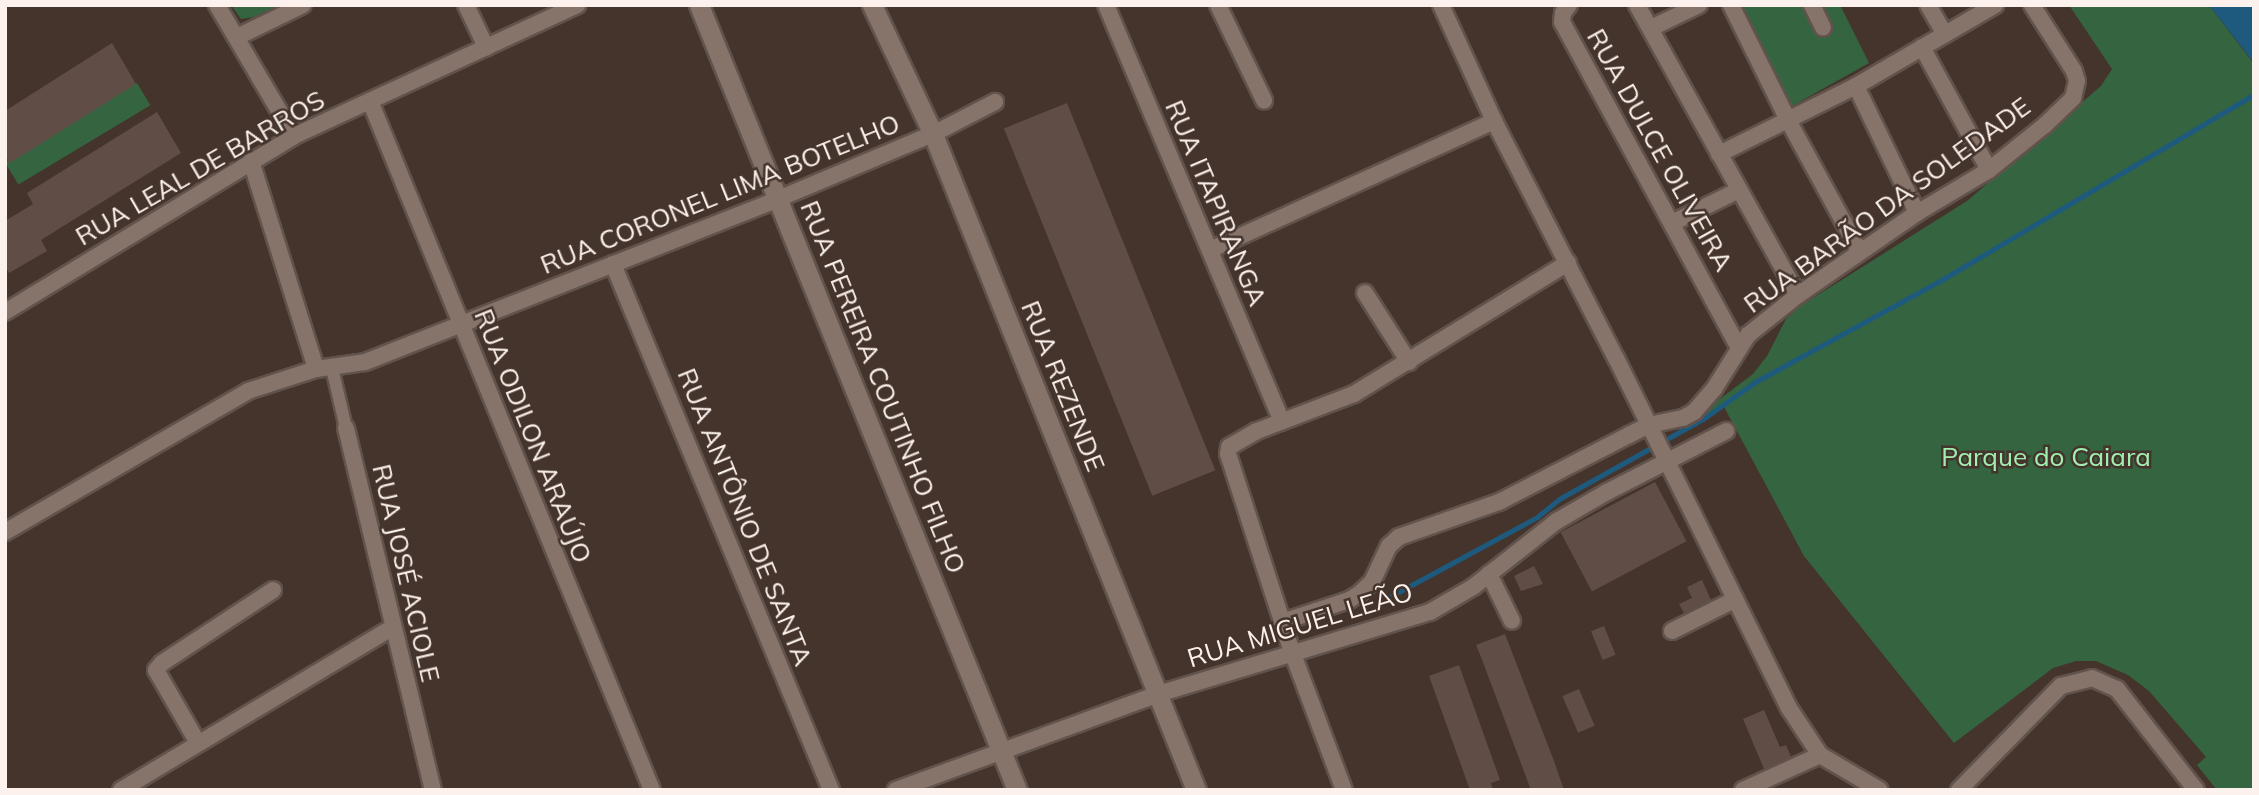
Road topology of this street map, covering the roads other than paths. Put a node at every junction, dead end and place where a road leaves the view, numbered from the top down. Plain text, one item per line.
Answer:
1 (217, 5) edge
2 (303, 5) edge
3 (466, 5) edge
4 (577, 5) edge
5 (699, 5) edge
6 (872, 5) edge
7 (1106, 5) edge
8 (1218, 5) edge
9 (1441, 5) edge
10 (1637, 5) edge
11 (1699, 5) edge
12 (1731, 5) edge
13 (1812, 5) edge
14 (1928, 5) edge
15 (1995, 5) edge
16 (2032, 5) edge
17 (1566, 9) edge
18 (1651, 28) junction
19 (1823, 29) dead end
20 (1945, 34) junction
21 (237, 37) junction
22 (486, 47) junction
23 (1922, 47) junction
24 (1856, 86) junction
25 (1264, 100) dead end
26 (370, 101) junction
27 (995, 102) dead end
28 (1494, 121) junction
29 (1789, 122) junction
30 (933, 134) junction
31 (295, 136) junction
32 (1718, 154) junction
33 (251, 161) junction
34 (1989, 170) junction
35 (1739, 190) junction
36 (778, 198) junction
37 (1917, 213) junction
38 (1672, 223) junction
39 (1210, 250) junction
40 (1860, 252) junction
41 (1568, 263) junction
42 (613, 264) junction
43 (1365, 293) dead end
44 (1798, 295) junction
45 (5, 312) edge
46 (460, 324) junction
47 (1738, 346) junction
48 (1409, 362) junction
49 (324, 369) junction
50 (1282, 421) junction
51 (346, 428) joint
52 (1650, 428) junction
53 (1726, 431) dead end
54 (1664, 459) junction
55 (5, 532) edge
56 (1489, 574) junction
57 (273, 590) dead end
58 (1734, 600) junction
59 (1512, 621) dead end
60 (1282, 622) junction
61 (393, 627) junction
62 (1672, 631) dead end
63 (1292, 652) junction
64 (1158, 694) junction
65 (198, 743) junction
66 (1001, 750) junction
67 (1820, 755) junction
68 (121, 790) edge
69 (433, 790) edge
70 (652, 790) edge
71 (831, 790) edge
72 (896, 790) edge
73 (1017, 790) edge
74 (1196, 790) edge
75 (1344, 790) edge
76 (1743, 790) edge
77 (1880, 790) edge
78 (1959, 790) edge
79 (2196, 790) edge

1 - 21 street
2 - 21 street
3 - 22 street
4 - 22 street, RUA LEAL DE BARROS
5 - 36 street, RUA PEREIRA COUTINHO FILHO
6 - 30 street, RUA REZENDE
7 - 39 street, RUA ITAPIRANGA
8 - 25 street
9 - 28 street
10 - 18 street
11 - 18 street
12 - 29 street
13 - 19 street
14 - 20 street
15 - 20 street
16 - 34 street, RUA BARÃO DA SOLEDADE
17 - 38 street, RUA DULCE OLIVEIRA
18 - 32 street
20 - 23 street
21 - 31 street
22 - 26 street, RUA LEAL DE BARROS
23 - 24 street
23 - 34 street
24 - 29 street
24 - 37 street
26 - 31 street, RUA LEAL DE BARROS
26 - 46 street, RUA ODILON ARAÚJO
27 - 30 street, RUA CORONEL LIMA BOTELHO
28 - 39 street
28 - 41 street
29 - 32 street
29 - 40 street
30 - 36 street, RUA CORONEL LIMA BOTELHO
30 - 64 street, RUA REZENDE
31 - 33 street, RUA LEAL DE BARROS
32 - 35 street
33 - 45 street, RUA LEAL DE BARROS
33 - 49 street, RUA JOSÉ ACIOLE
34 - 37 street, RUA BARÃO DA SOLEDADE
35 - 38 street
35 - 44 street
36 - 42 street, RUA CORONEL LIMA BOTELHO
36 - 66 street, RUA PEREIRA COUTINHO FILHO
37 - 40 street, RUA BARÃO DA SOLEDADE
38 - 47 street, RUA DULCE OLIVEIRA
39 - 50 street, RUA ITAPIRANGA
40 - 44 street, RUA BARÃO DA SOLEDADE
41 - 48 street
41 - 52 street
42 - 46 street, RUA CORONEL LIMA BOTELHO
42 - 71 street, RUA ANTÔNIO DE SANTA
43 - 48 street
44 - 47 street, RUA BARÃO DA SOLEDADE
46 - 49 street, RUA CORONEL LIMA BOTELHO
46 - 70 street, RUA ODILON ARAÚJO
47 - 52 street, RUA BARÃO DA SOLEDADE
48 - 50 street
49 - 51 street, RUA JOSÉ ACIOLE
49 - 55 street, RUA CORONEL LIMA BOTELHO
50 - 60 street
51 - 61 street, RUA JOSÉ ACIOLE
52 - 54 street
52 - 60 street, RUA BARÃO DA SOLEDADE
53 - 54 street, RUA MIGUEL LEÃO
54 - 56 street, RUA MIGUEL LEÃO
54 - 58 street
56 - 59 street
56 - 63 street, RUA MIGUEL LEÃO
57 - 65 street
58 - 62 street
58 - 67 street
60 - 63 street
61 - 65 street
61 - 69 street, RUA JOSÉ ACIOLE
63 - 64 street, RUA MIGUEL LEÃO
63 - 75 street
64 - 66 street, RUA MIGUEL LEÃO
64 - 74 street, RUA REZENDE
65 - 68 street
66 - 72 street, RUA MIGUEL LEÃO
66 - 73 street, RUA PEREIRA COUTINHO FILHO
67 - 76 street
67 - 77 street
78 - 79 street

